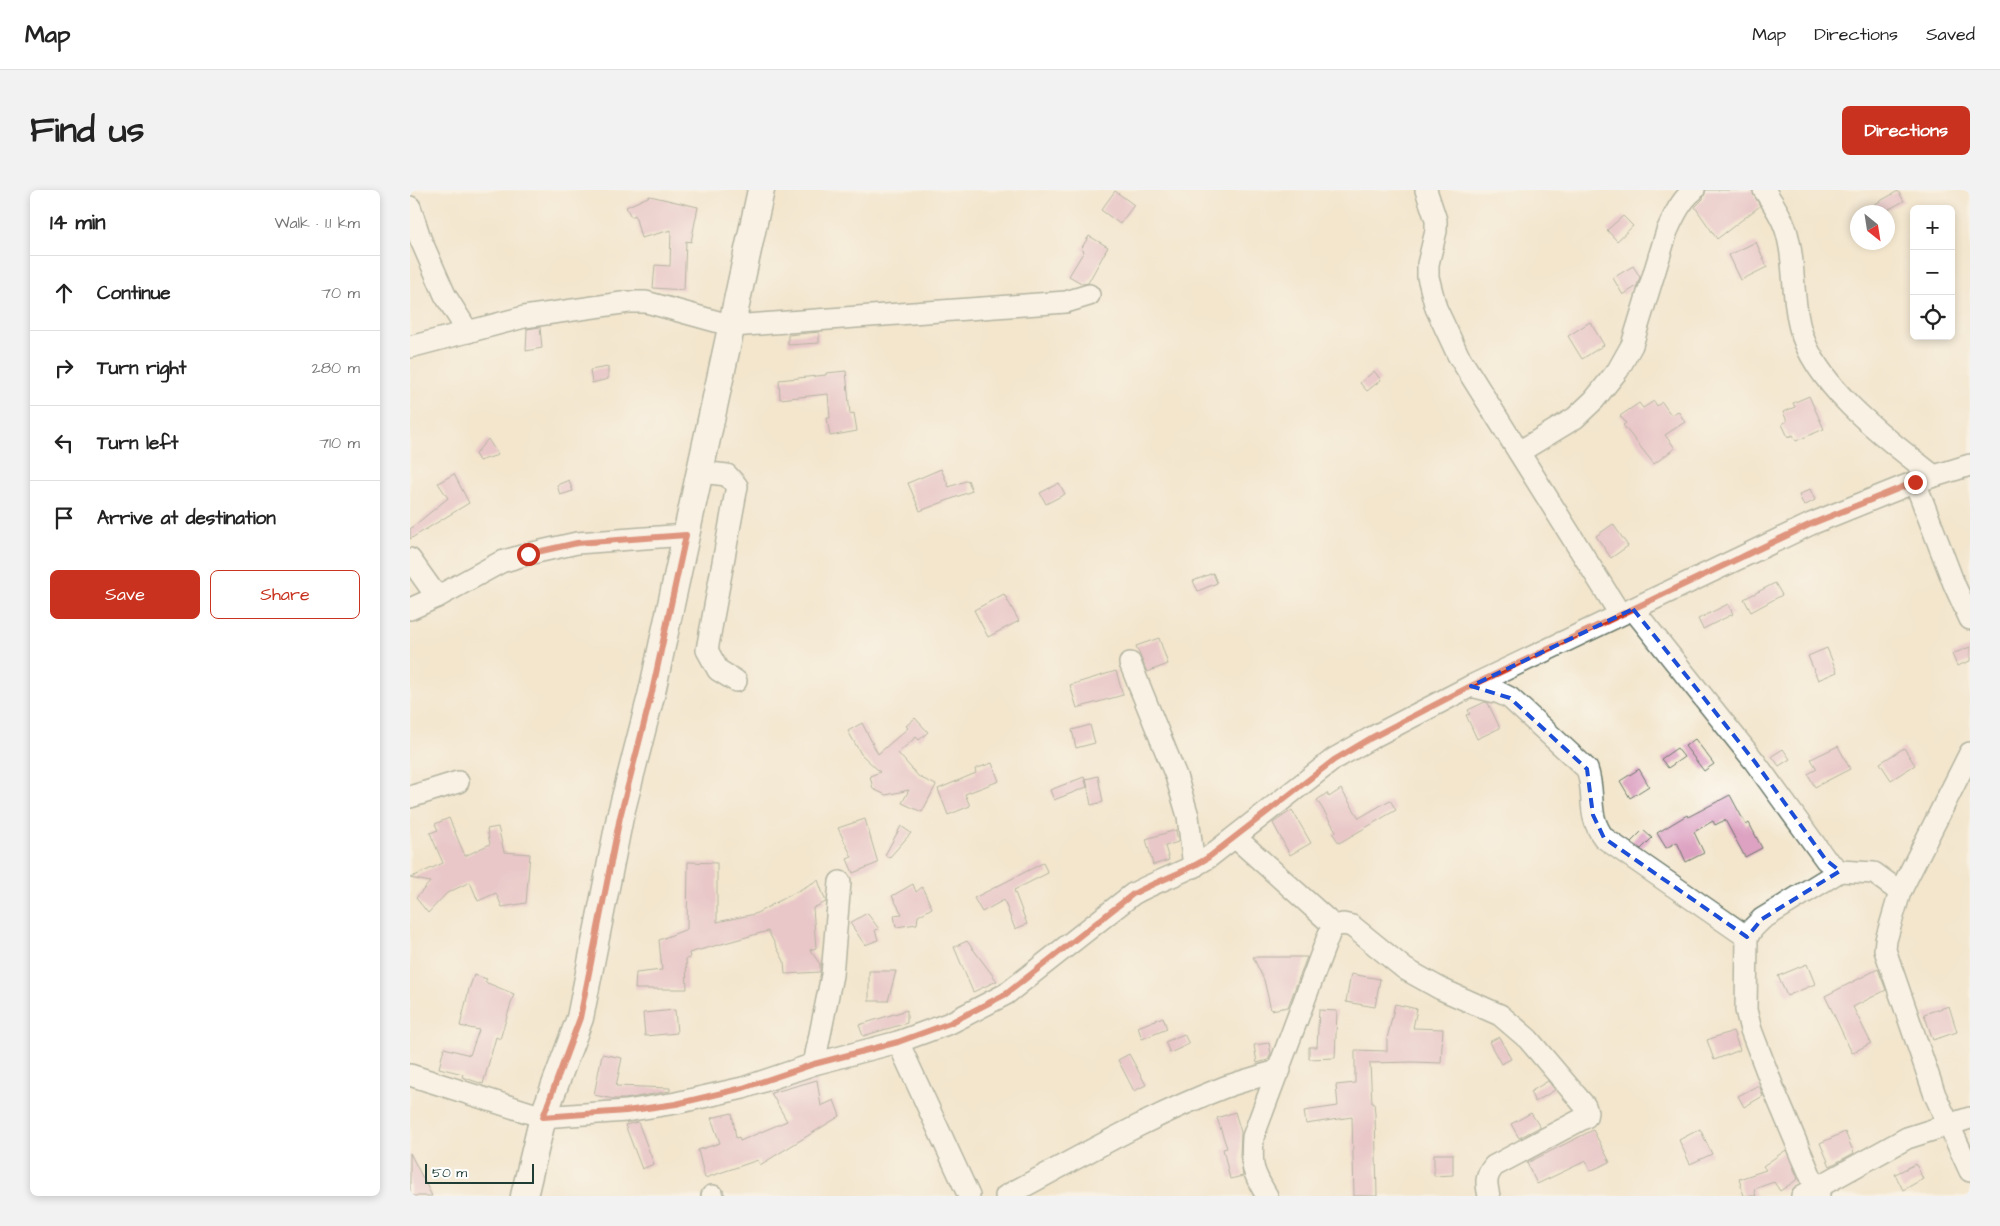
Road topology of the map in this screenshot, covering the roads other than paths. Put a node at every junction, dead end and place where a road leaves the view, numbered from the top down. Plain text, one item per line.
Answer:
1 (762, 190) edge
2 (1426, 190) edge
3 (1694, 190) edge
4 (1764, 190) edge
5 (410, 207) edge
6 (1089, 295) dead end
7 (732, 326) junction
8 (468, 332) junction
9 (410, 347) edge
10 (1518, 452) junction
11 (1970, 464) edge
12 (700, 472) junction
13 (1925, 479) junction
14 (686, 535) junction
15 (410, 559) edge
16 (437, 596) junction
17 (410, 609) edge
18 (1626, 611) junction
19 (1970, 619) edge
20 (1130, 663) dead end
21 (736, 681) dead end
22 (1471, 686) junction
23 (1970, 753) edge
24 (458, 782) dead end
25 (410, 797) edge
26 (1236, 838) junction
27 (1194, 867) junction
28 (1840, 871) junction
29 (840, 882) dead end
30 (1900, 892) junction
31 (1334, 926) junction
32 (1747, 938) junction
33 (898, 1042) junction
34 (814, 1064) junction
35 (1280, 1070) junction
36 (410, 1075) edge
37 (543, 1117) junction
38 (1970, 1118) edge
39 (1948, 1124) junction
40 (1970, 1171) edge
41 (1812, 1194) edge
42 (524, 1196) edge
43 (969, 1196) edge
44 (1006, 1196) edge
45 (1267, 1196) edge
46 (1490, 1196) edge

1 - 7 main road
2 - 10 street
3 - 10 street
4 - 13 street
5 - 8 street
6 - 7 street
7 - 8 street
7 - 12 main road
8 - 9 street
10 - 18 street
11 - 13 street
12 - 14 main road
12 - 21 street
13 - 18 street
13 - 19 street
14 - 16 street
14 - 37 main road
15 - 16 street
16 - 17 street
18 - 22 street
18 - 28 street
20 - 27 street
22 - 26 street
22 - 32 street
23 - 30 street
24 - 25 street
26 - 27 street
26 - 31 street
27 - 33 street
28 - 30 street
28 - 32 street
29 - 34 street
30 - 39 street
31 - 35 street
31 - 46 street
32 - 41 street
33 - 34 street
33 - 43 street
34 - 37 street
35 - 44 street
35 - 45 street
36 - 37 street
37 - 42 main road
38 - 39 street
39 - 40 street
39 - 41 street

